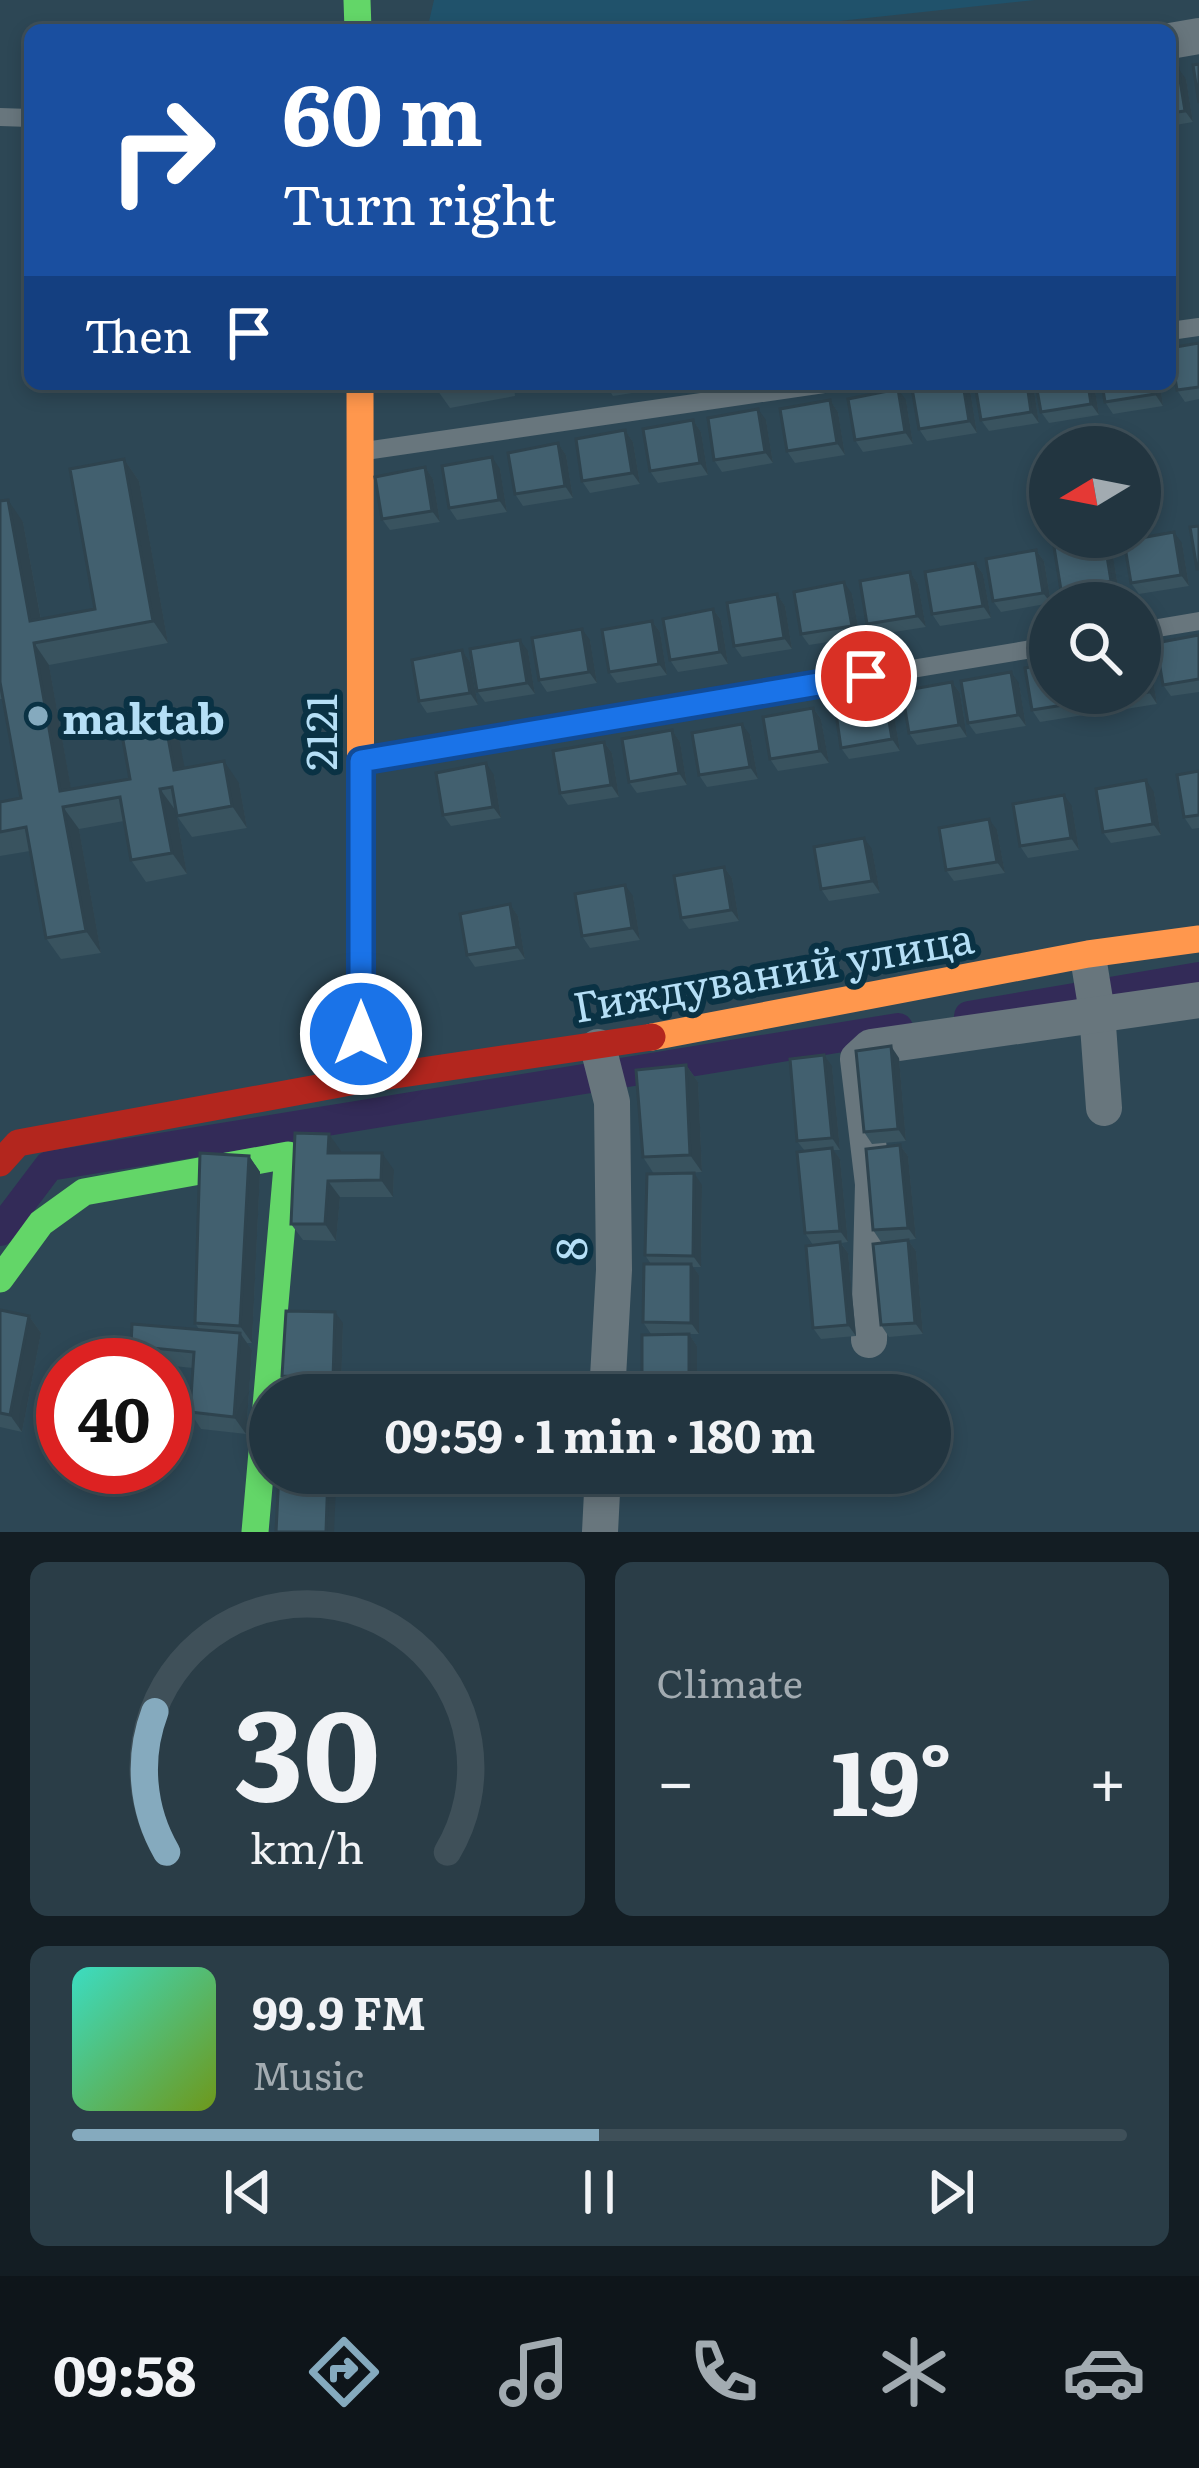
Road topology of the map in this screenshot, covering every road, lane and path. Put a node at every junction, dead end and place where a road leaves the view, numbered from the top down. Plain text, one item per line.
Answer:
1 (360, 390) edge
2 (783, 390) edge
3 (361, 452) junction
4 (1199, 621) edge
5 (1161, 627) edge
6 (1029, 650) edge
7 (361, 761) junction
8 (1199, 939) edge
9 (1088, 958) junction
10 (1199, 1000) edge
11 (1096, 1006) junction
12 (598, 1047) junction
13 (361, 1080) junction
14 (302, 1098) junction
15 (1104, 1108) dead end
16 (288, 1155) junction
17 (0, 1163) edge
18 (0, 1279) edge
19 (869, 1340) dead end
20 (609, 1374) edge
21 (602, 1494) edge
22 (254, 1532) edge
23 (600, 1532) edge

1 - 3 street, 2121
2 - 3 lane
3 - 7 street, 2121
4 - 5 lane
6 - 7 lane
7 - 13 street, 2121
8 - 9 street, Гиждуваний улица
9 - 11 street
9 - 12 street, Гиждуваний улица
10 - 11 street
11 - 15 street
11 - 19 street
12 - 13 street, Гиждуваний улица
12 - 20 street, 8
13 - 14 street, Гиждуваний улица
14 - 16 street
14 - 17 street, Гиждуваний улица
16 - 18 street
16 - 22 street
21 - 23 street

